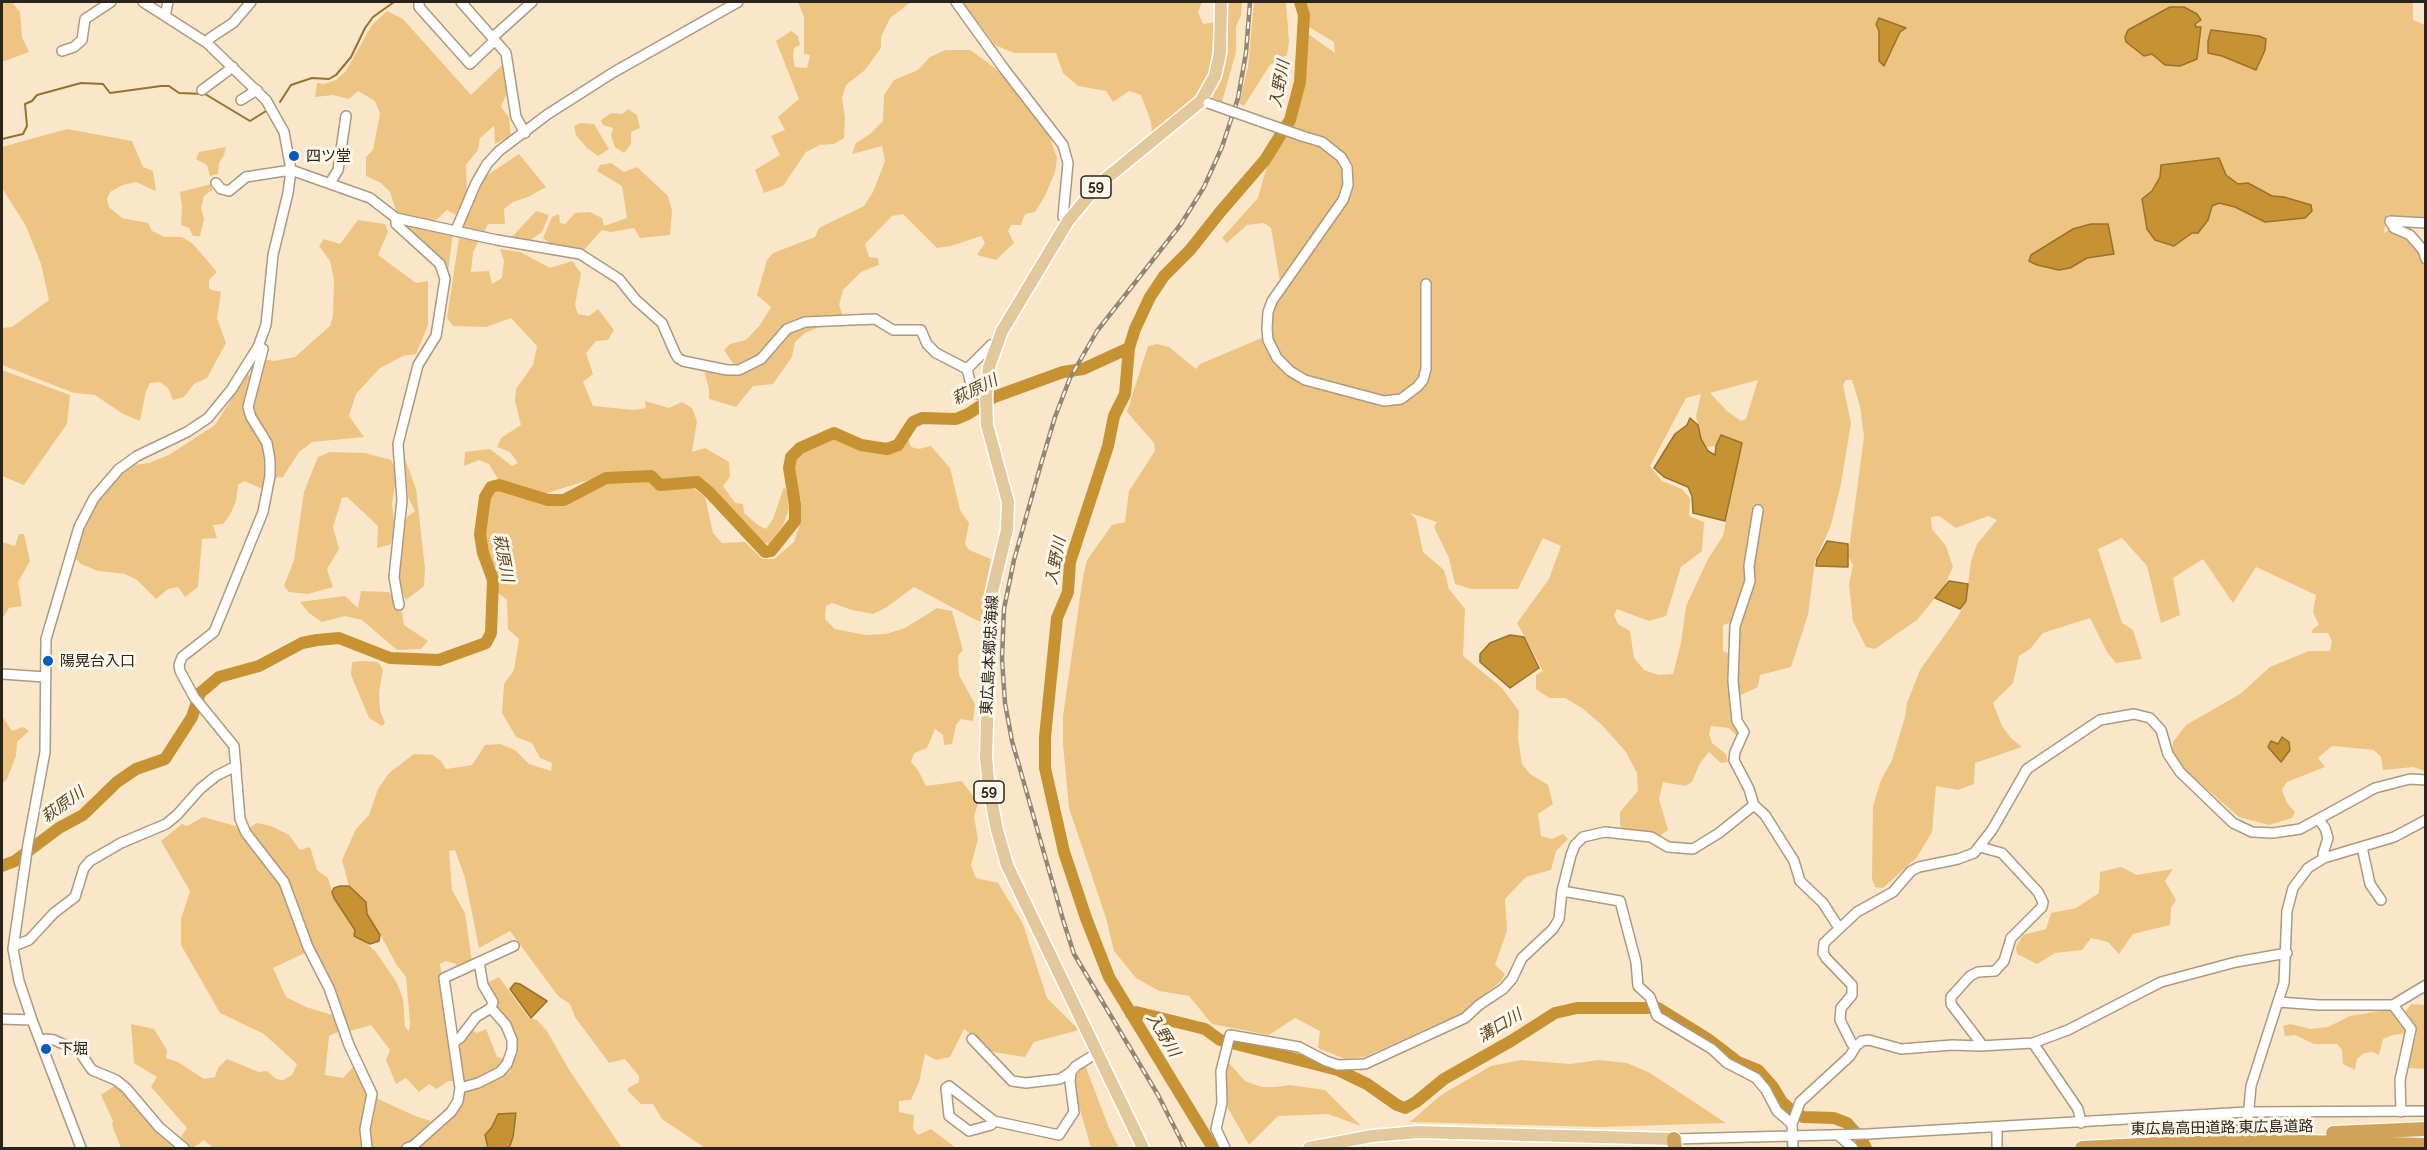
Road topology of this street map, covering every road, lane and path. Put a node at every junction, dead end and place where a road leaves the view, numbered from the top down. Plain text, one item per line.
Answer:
1 (111, 2) edge
2 (142, 2) edge
3 (168, 2) edge
4 (250, 2) edge
5 (419, 2) edge
6 (532, 2) edge
7 (738, 2) edge
8 (956, 2) edge
9 (1221, 2) edge
10 (466, 3) edge
11 (165, 16) junction
12 (494, 39) junction
13 (207, 44) junction
14 (62, 51) dead end
15 (233, 67) junction
16 (202, 90) dead end
17 (256, 90) junction
18 (241, 100) dead end
19 (1205, 102) junction
20 (346, 116) dead end
21 (525, 133) junction
22 (291, 170) junction
23 (216, 183) dead end
24 (330, 183) junction
25 (396, 218) junction
26 (1068, 220) junction
27 (2426, 223) edge
28 (456, 230) junction
29 (2426, 259) edge
30 (1426, 284) dead end
31 (258, 346) junction
32 (995, 347) junction
33 (967, 369) junction
34 (986, 402) junction
35 (1758, 510) dead end
36 (399, 605) dead end
37 (2, 674) edge
38 (45, 677) junction
39 (236, 766) junction
40 (2426, 780) edge
41 (1754, 805) junction
42 (2426, 819) edge
43 (2319, 820) junction
44 (1980, 847) junction
45 (2362, 847) junction
46 (2325, 858) junction
47 (1562, 891) junction
48 (2381, 900) dead end
49 (1839, 928) junction
50 (14, 946) junction
51 (514, 946) dead end
52 (2287, 953) junction
53 (479, 962) junction
54 (2426, 985) edge
55 (2279, 1002) junction
56 (2393, 1005) junction
57 (491, 1008) junction
58 (2, 1019) edge
59 (32, 1020) junction
60 (972, 1039) dead end
61 (40, 1041) junction
62 (454, 1042) junction
63 (2033, 1042) junction
64 (1856, 1046) junction
65 (1980, 1046) junction
66 (1097, 1053) junction
67 (1071, 1072) junction
68 (460, 1088) junction
69 (2426, 1111) edge
70 (2247, 1112) junction
71 (2402, 1112) junction
72 (994, 1121) junction
73 (1792, 1121) junction
74 (2080, 1123) junction
75 (1997, 1127) junction
76 (2247, 1129) dead end
77 (2426, 1129) edge
78 (1838, 1135) junction
79 (1792, 1137) junction
80 (2199, 1142) junction
81 (1674, 1144) edge
82 (2426, 1145) edge
83 (1997, 1146) dead end
84 (2116, 1147) junction
85 (2177, 1148) edge
86 (81, 1149) edge
87 (184, 1149) edge
88 (367, 1149) edge
89 (407, 1149) edge
90 (1143, 1149) edge
91 (1225, 1149) edge
92 (1310, 1149) edge
93 (1793, 1149) edge
94 (1852, 1149) edge
95 (2082, 1149) edge
96 (2357, 1149) edge

1 - 14 street
2 - 11 street
3 - 11 street
4 - 13 street
5 - 12 street
6 - 12 street
7 - 21 street
8 - 26 street
9 - 19 main road, 東広島本郷忠海線 / 59
10 - 12 street
11 - 13 street
12 - 21 street
13 - 15 street
15 - 16 street
15 - 17 street
17 - 18 street
17 - 22 street
19 - 26 main road, 東広島本郷忠海線 / 59
19 - 30 street, bridge
20 - 24 street
21 - 28 street
22 - 23 street
22 - 24 street
22 - 31 street
24 - 25 street
25 - 28 street
25 - 36 street
26 - 32 main road, 東広島本郷忠海線 / 59
27 - 29 street
28 - 33 street
31 - 38 street
31 - 39 street
32 - 33 street
32 - 34 main road, 東広島本郷忠海線 / 59
33 - 34 street
34 - 66 main road, 東広島本郷忠海線 / 59
35 - 41 street
37 - 38 street
38 - 50 street
39 - 50 street
39 - 88 street
40 - 43 street
41 - 47 street
41 - 49 street
42 - 45 street
43 - 44 street
43 - 46 street
44 - 49 street
44 - 65 street
45 - 46 street
45 - 48 street
46 - 52 street
47 - 73 street
47 - 91 street
49 - 64 street
50 - 59 street
51 - 53 street
52 - 55 street
52 - 63 street
53 - 57 street
53 - 62 street
54 - 56 street
55 - 56 street
55 - 70 street
56 - 71 street
57 - 62 street
57 - 68 street
58 - 59 street
59 - 61 street
60 - 67 street
61 - 86 street
61 - 87 street
62 - 68 street
63 - 65 street
63 - 74 street
64 - 65 street
64 - 73 street
66 - 67 street
66 - 90 main road, 東広島本郷忠海線 / 59
67 - 72 street
68 - 89 street
69 - 71 street
70 - 71 street
70 - 74 street
70 - 76 street
72 - 72 street
73 - 79 street
74 - 75 street
75 - 78 street
75 - 83 street
77 - 80 highway
78 - 79 street
78 - 94 street
79 - 81 street
79 - 93 street
80 - 82 highway, 東広島高田道路;東広島道路
80 - 84 highway, 東広島高田道路;東広島道路
81 - 92 main road
84 - 85 highway, 東広島高田道路;東広島道路
84 - 95 highway
85 - 96 highway, 東広島高田道路;東広島道路

